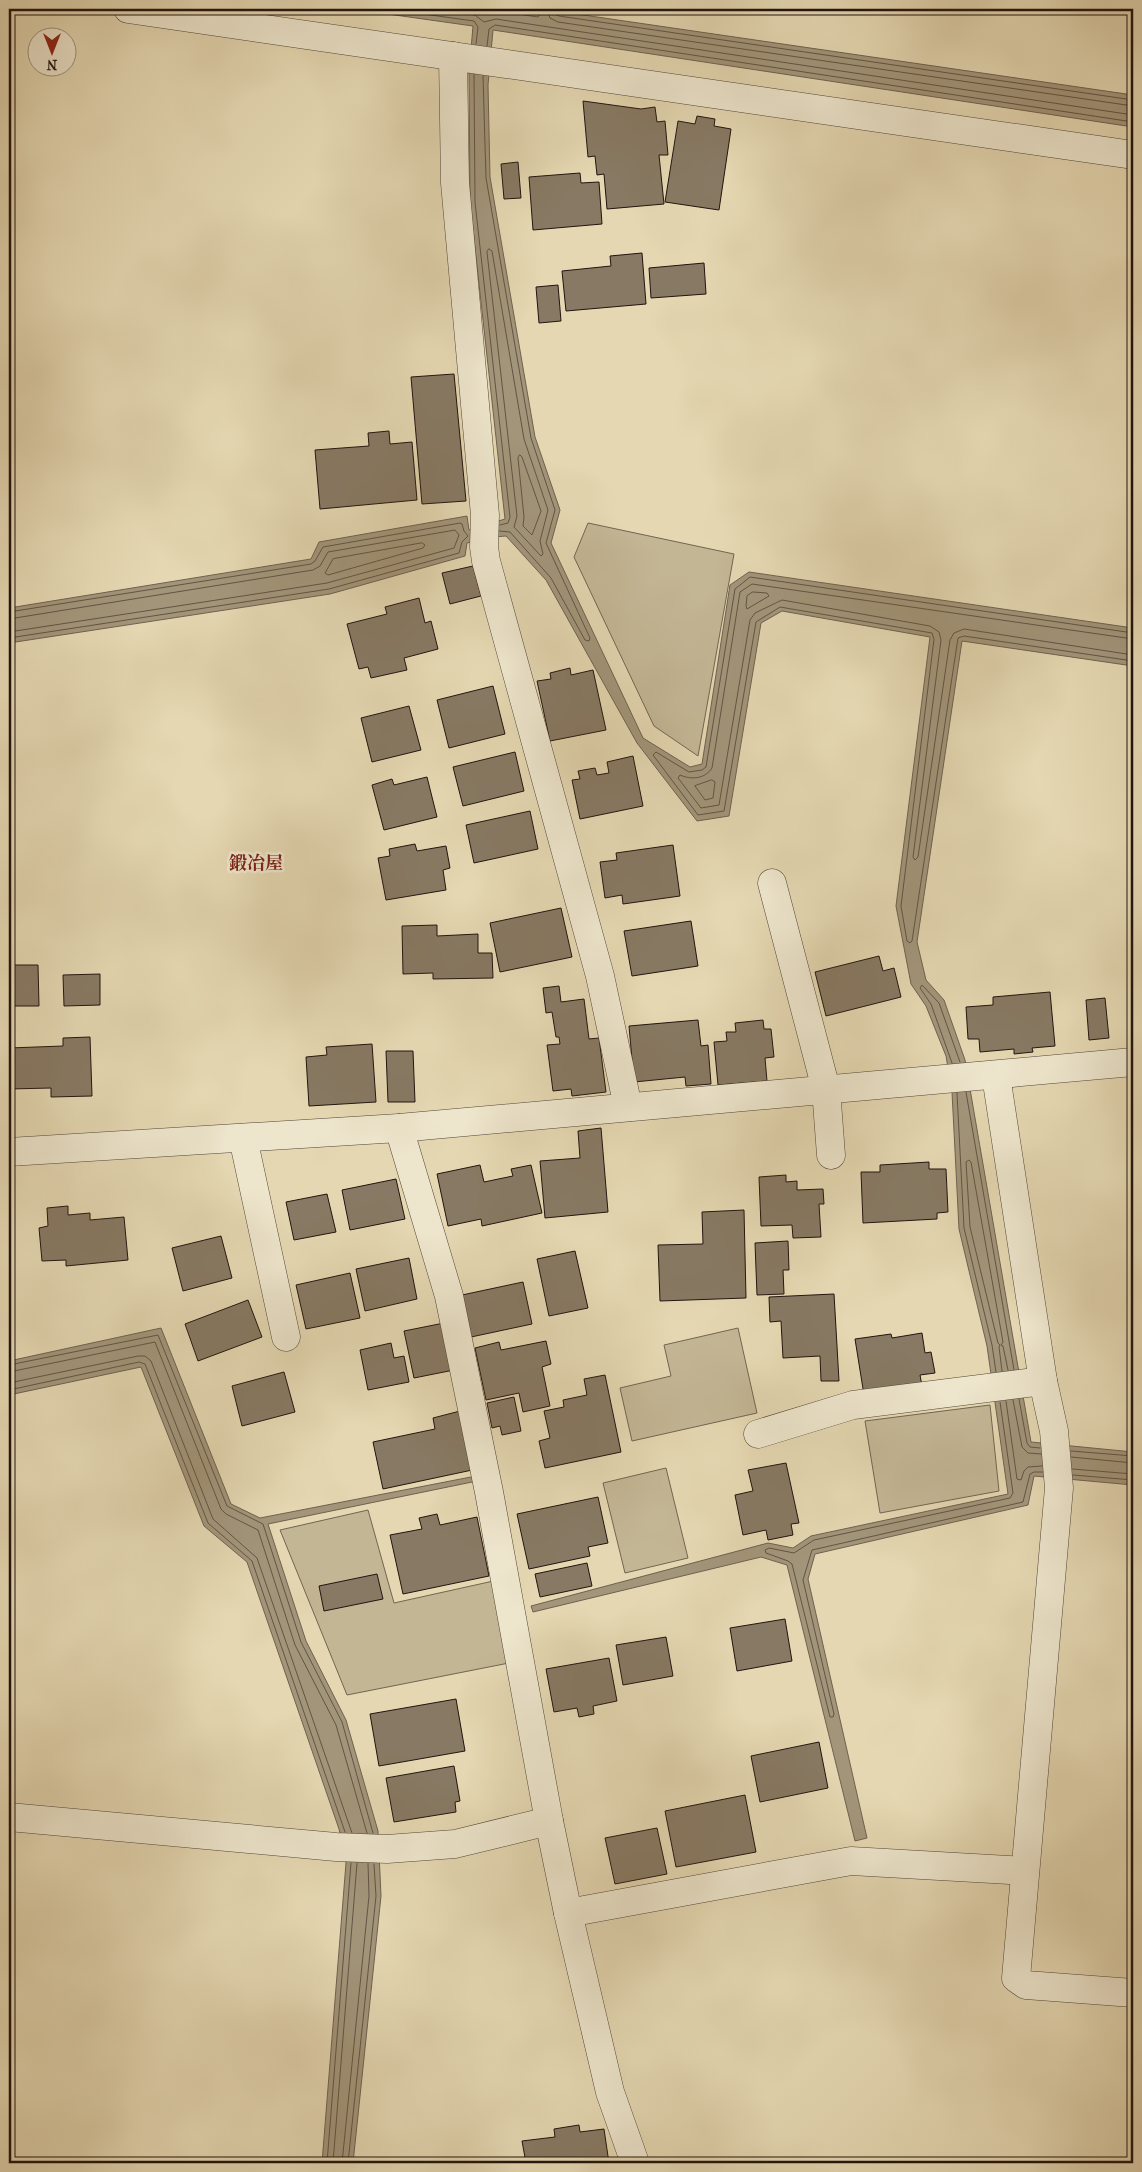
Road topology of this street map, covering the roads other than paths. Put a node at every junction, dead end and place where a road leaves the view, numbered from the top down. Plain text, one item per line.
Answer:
1 (128, 9) edge
2 (453, 56) junction
3 (1133, 155) edge
4 (772, 883) dead end
5 (1133, 1062) edge
6 (986, 1076) junction
7 (826, 1089) junction
8 (628, 1107) junction
9 (399, 1128) junction
10 (243, 1138) junction
11 (9, 1152) edge
12 (831, 1155) dead end
13 (286, 1337) dead end
14 (1036, 1382) junction
15 (758, 1434) dead end
16 (9, 1817) edge
17 (549, 1821) junction
18 (1025, 1871) junction
19 (568, 1913) junction
20 (1133, 1993) edge
21 (635, 2163) edge

1 - 2 street
2 - 3 street
2 - 8 street
4 - 7 street
5 - 6 street
6 - 7 street
6 - 14 street
7 - 8 street
7 - 12 street
8 - 9 street
9 - 10 street
9 - 17 street
10 - 11 street
10 - 13 street
14 - 15 street
14 - 18 street
16 - 17 street
17 - 19 street
18 - 19 street
18 - 20 street
19 - 21 street

